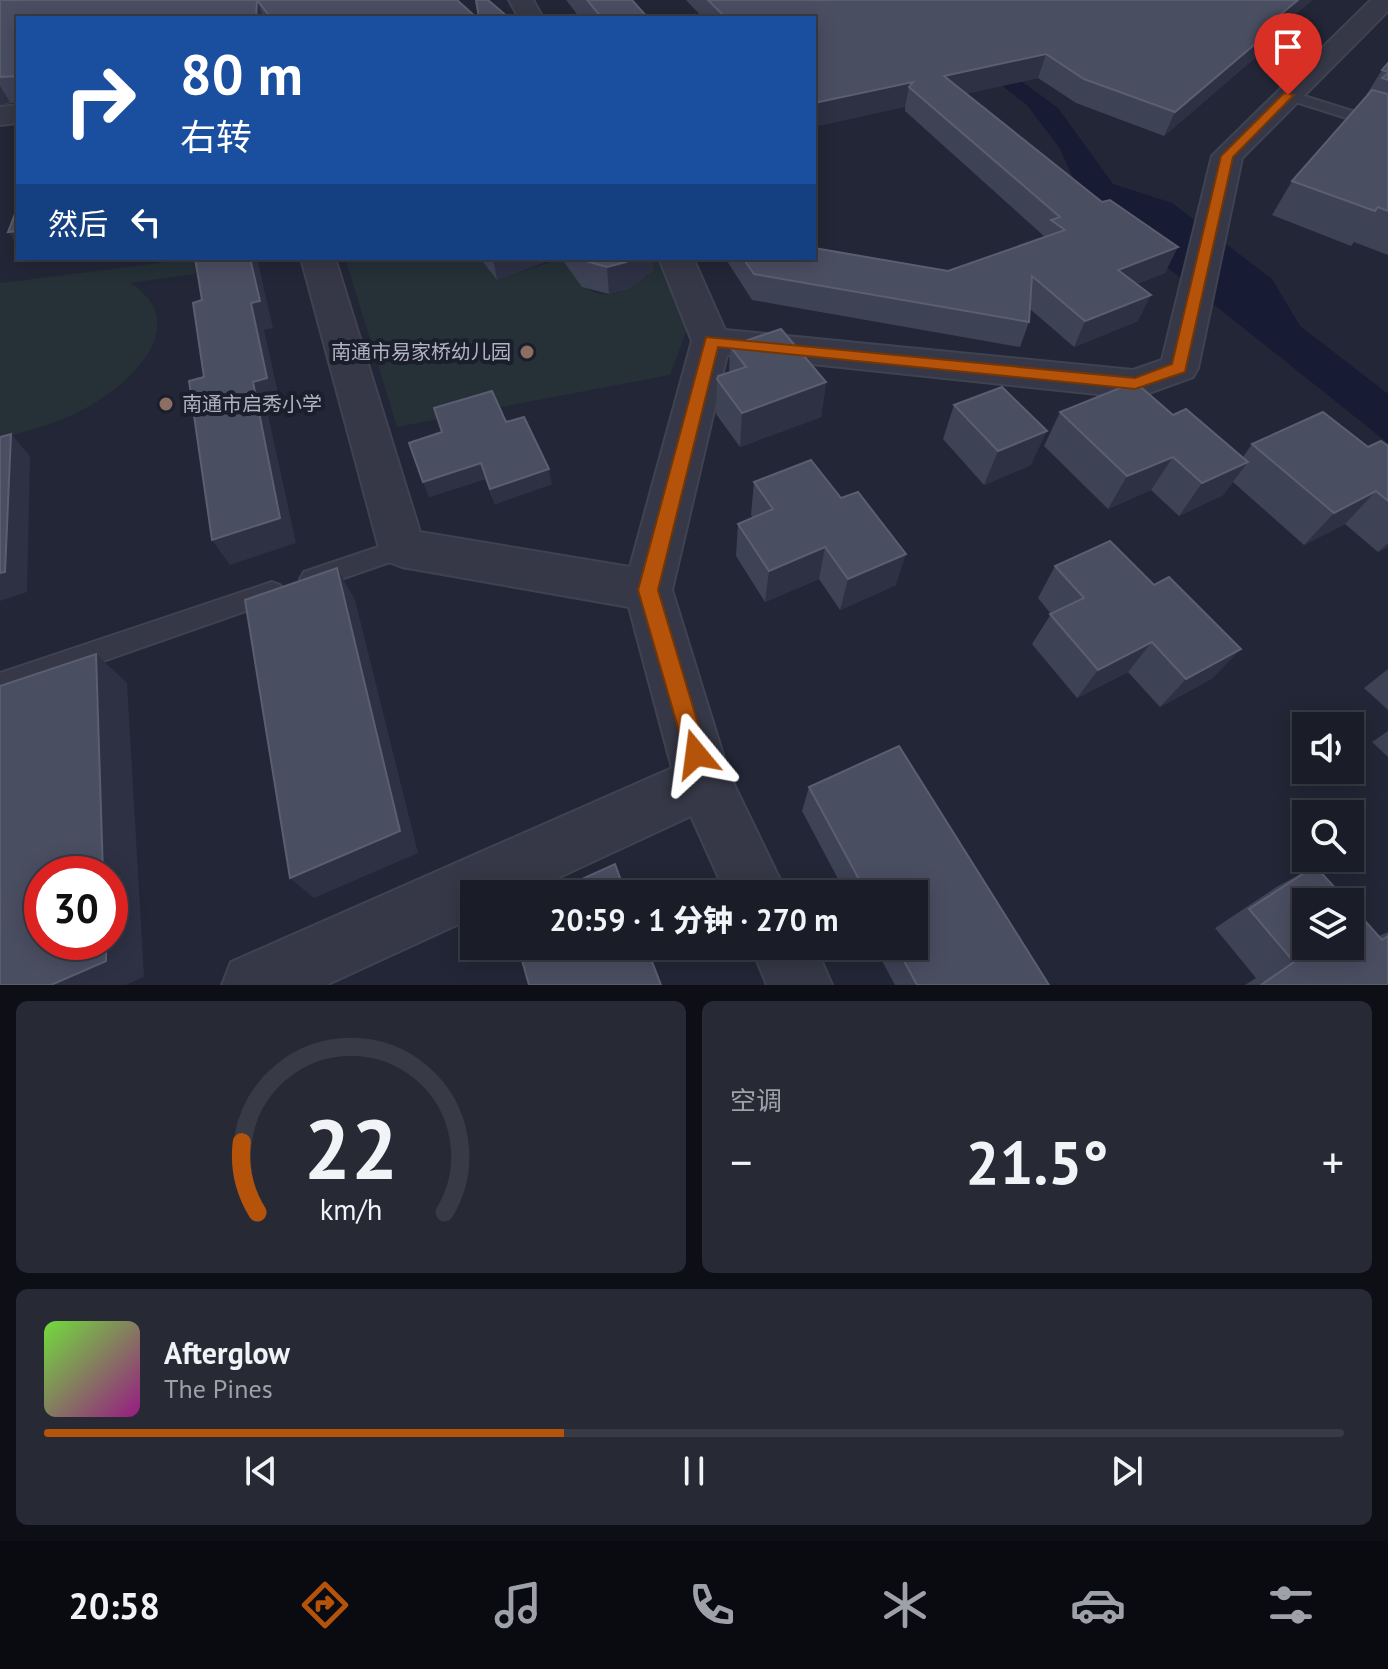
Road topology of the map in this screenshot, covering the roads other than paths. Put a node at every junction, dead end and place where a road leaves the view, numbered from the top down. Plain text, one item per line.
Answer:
1 (1385, 0) edge
2 (1288, 95) junction
3 (1388, 127) edge
4 (319, 260) edge
5 (677, 260) edge
6 (711, 341) junction
7 (402, 548) junction
8 (648, 590) junction
9 (0, 685) edge
10 (704, 782) junction
11 (750, 880) edge
12 (788, 960) edge
13 (254, 985) edge
14 (800, 985) edge

1 - 2 street
2 - 3 lane
2 - 6 street
4 - 7 street
5 - 6 street
6 - 8 street
7 - 8 street
7 - 9 lane
8 - 10 street
10 - 11 street
10 - 13 street
12 - 14 street

